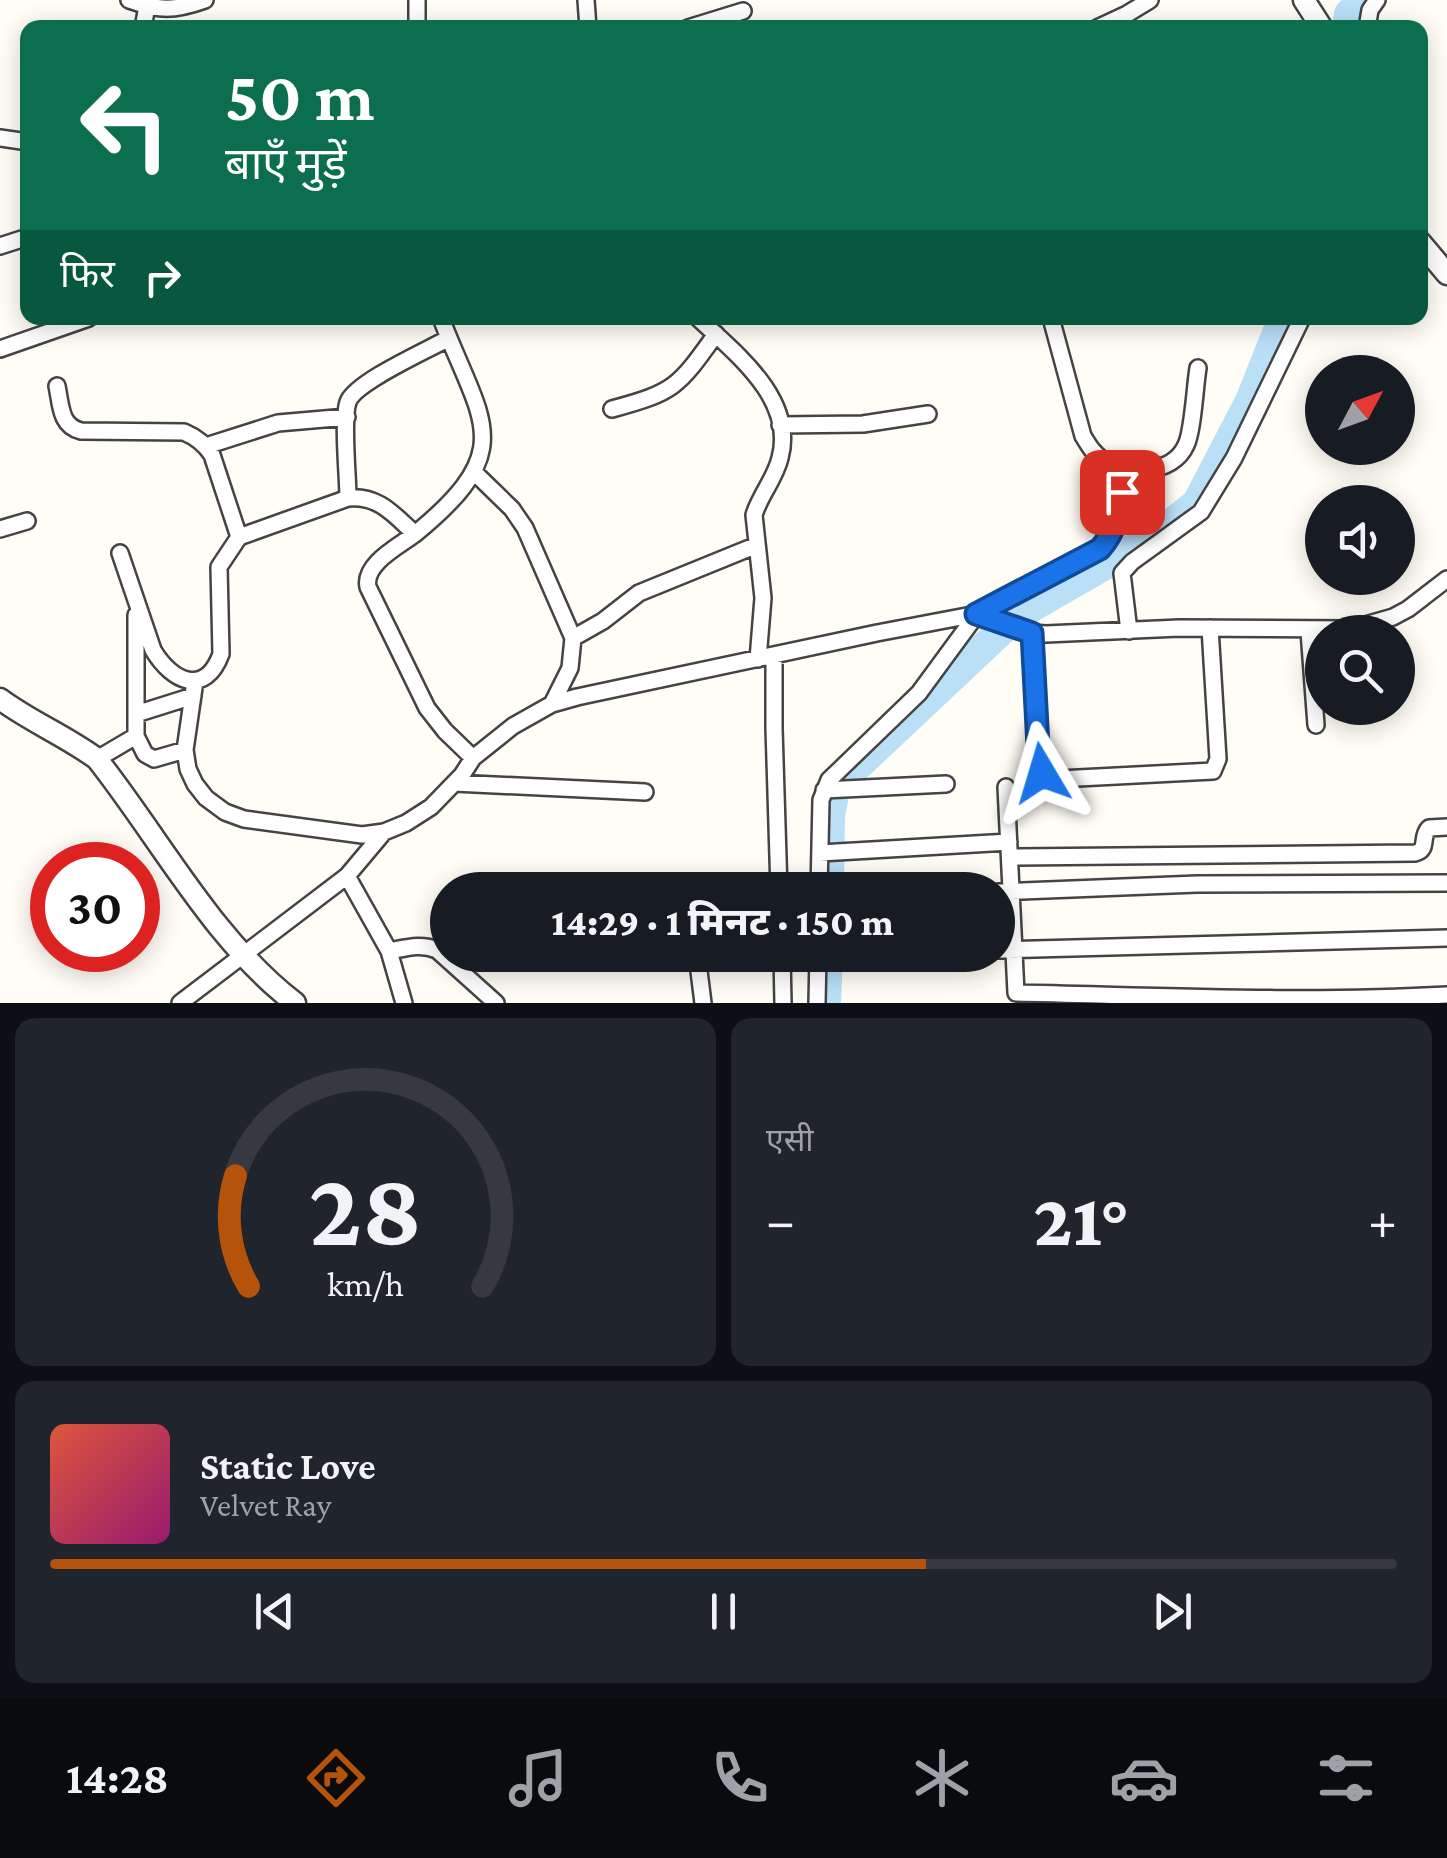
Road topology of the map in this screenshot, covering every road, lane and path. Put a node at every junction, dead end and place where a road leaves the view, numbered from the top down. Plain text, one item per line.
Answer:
1 (128, 0) edge
2 (205, 0) edge
3 (1150, 0) edge
4 (147, 6) junction
5 (743, 11) dead end
6 (144, 20) edge
7 (714, 20) edge
8 (1114, 20) edge
9 (1428, 251) edge
10 (1447, 274) edge
11 (69, 325) edge
12 (444, 325) edge
13 (706, 325) edge
14 (1053, 325) edge
15 (1299, 325) edge
16 (716, 334) junction
17 (449, 338) junction
18 (0, 349) edge
19 (1198, 368) dead end
20 (58, 386) dead end
21 (612, 409) dead end
22 (928, 414) dead end
23 (346, 417) junction
24 (780, 426) junction
25 (206, 446) junction
26 (1126, 468) junction
27 (474, 472) junction
28 (348, 498) junction
29 (26, 521) dead end
30 (0, 530) edge
31 (415, 534) junction
32 (239, 537) junction
33 (757, 545) junction
34 (120, 552) dead end
35 (1447, 579) edge
36 (976, 614) junction
37 (1397, 615) edge
38 (1210, 628) junction
39 (1129, 630) junction
40 (1305, 630) edge
41 (1025, 631) junction
42 (573, 638) junction
43 (142, 642) junction
44 (766, 657) junction
45 (194, 689) junction
46 (0, 699) edge
47 (552, 704) junction
48 (136, 714) junction
49 (136, 736) junction
50 (185, 750) junction
51 (472, 758) junction
52 (96, 759) junction
53 (454, 784) junction
54 (946, 784) dead end
55 (1006, 787) dead end
56 (824, 790) junction
57 (645, 792) dead end
58 (1447, 827) edge
59 (384, 832) junction
60 (1009, 849) junction
61 (820, 854) junction
62 (778, 872) edge
63 (820, 872) edge
64 (1006, 872) edge
65 (347, 876) junction
66 (1447, 883) edge
67 (1015, 892) edge
68 (1447, 938) edge
69 (1015, 949) edge
70 (389, 951) junction
71 (242, 954) junction
72 (699, 972) edge
73 (782, 972) edge
74 (818, 972) edge
75 (1011, 972) edge
76 (1447, 995) edge
77 (1017, 998) edge
78 (180, 1003) edge
79 (296, 1003) edge
80 (404, 1003) edge
81 (496, 1003) edge
82 (702, 1003) edge
83 (783, 1003) edge
84 (817, 1003) edge

1 - 4 street
2 - 4 street
3 - 8 street
4 - 6 street
5 - 7 street
9 - 10 street
11 - 18 street
12 - 17 street
13 - 16 street
14 - 26 street
15 - 39 street
16 - 21 street
16 - 24 street
17 - 23 street
17 - 27 street
19 - 26 street
20 - 25 street
22 - 24 street
23 - 25 street
23 - 28 street
24 - 33 street
25 - 32 street
26 - 36 street
27 - 31 street
27 - 42 street
28 - 31 street
28 - 32 street
29 - 30 street
31 - 51 street
32 - 45 street
33 - 42 street
33 - 44 street
34 - 43 street
35 - 37 street
36 - 41 street
36 - 44 street
36 - 56 street
38 - 39 street
38 - 40 street
38 - 41 street
39 - 41 street
42 - 47 street
43 - 45 street
43 - 48 street
44 - 47 street
44 - 62 street
45 - 48 street
45 - 50 street
46 - 52 street
47 - 51 street
48 - 49 street
49 - 50 street
49 - 52 street
50 - 59 street
51 - 53 street
52 - 71 street
53 - 57 street
53 - 59 street
54 - 56 street
55 - 60 street
56 - 61 street
58 - 60 street
59 - 65 street
60 - 61 street
60 - 64 street
61 - 63 street
65 - 70 street
65 - 71 street
66 - 67 street
68 - 69 street
70 - 80 street
70 - 81 street
71 - 78 street
71 - 79 street
72 - 82 street
73 - 83 street
74 - 84 street
75 - 77 street
76 - 77 street

